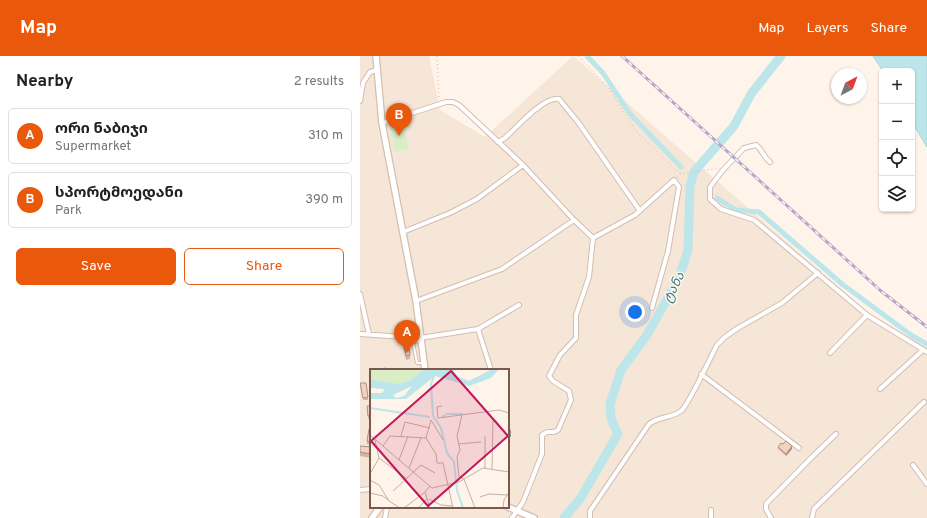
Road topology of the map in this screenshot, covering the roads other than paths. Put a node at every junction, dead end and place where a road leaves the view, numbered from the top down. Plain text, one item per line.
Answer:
1 (376, 56) edge
2 (377, 70) junction
3 (360, 101) edge
4 (382, 123) junction
5 (498, 142) junction
6 (770, 162) dead end
7 (524, 165) junction
8 (640, 212) junction
9 (574, 220) junction
10 (403, 232) junction
11 (594, 238) junction
12 (818, 273) junction
13 (360, 294) edge
14 (416, 301) junction
15 (519, 305) dead end
16 (652, 308) dead end
17 (867, 315) junction
18 (478, 329) junction
19 (360, 334) edge
20 (369, 334) junction
21 (420, 339) junction
22 (925, 351) edge
23 (830, 353) dead end
24 (425, 369) edge
25 (491, 369) edge
26 (701, 374) junction
27 (880, 389) dead end
28 (924, 402) dead end
29 (836, 434) dead end
30 (799, 448) dead end
31 (913, 465) dead end
32 (927, 484) edge
33 (370, 489) edge
34 (360, 490) edge
35 (379, 508) edge
36 (387, 508) edge
37 (509, 508) edge
38 (711, 510) dead end
39 (516, 511) junction
40 (372, 518) edge
41 (385, 518) edge
42 (512, 518) edge
43 (534, 518) edge
44 (590, 518) edge
45 (711, 518) edge
46 (771, 518) edge
47 (812, 518) edge

1 - 2 main road
2 - 3 street
2 - 4 main road
4 - 5 street
4 - 10 main road
5 - 7 street
5 - 8 street
6 - 12 street
7 - 9 street
7 - 10 street
8 - 11 street
8 - 16 street
9 - 11 street
9 - 14 street
10 - 14 main road
11 - 39 street
12 - 17 street
12 - 26 street
13 - 20 street
14 - 21 main road
15 - 18 street
17 - 22 street
17 - 23 street
18 - 21 street
18 - 25 street
19 - 20 street
20 - 21 street
21 - 24 main road
22 - 27 street
26 - 30 street
26 - 44 street
28 - 47 street
29 - 46 street
31 - 32 street
33 - 34 street
35 - 40 main road
36 - 41 street
37 - 39 main road
38 - 45 street
39 - 42 street
39 - 43 main road

